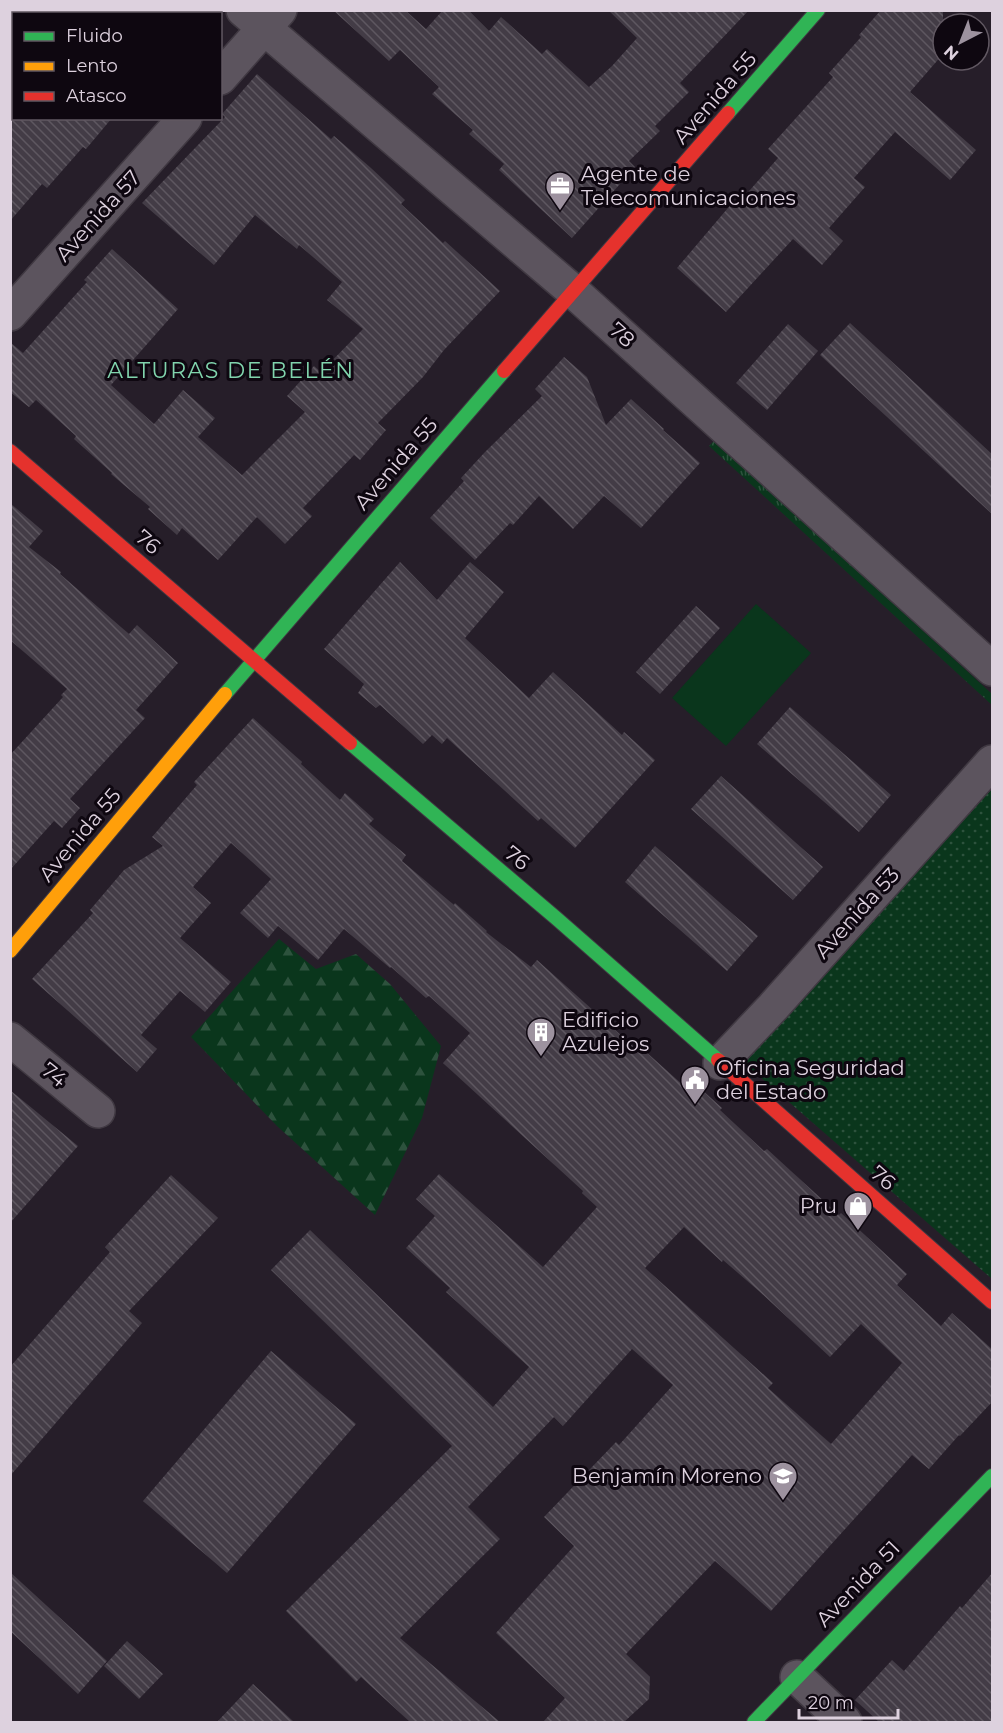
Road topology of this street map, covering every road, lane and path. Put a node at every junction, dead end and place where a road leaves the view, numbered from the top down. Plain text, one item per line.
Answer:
1 (818, 10) edge
2 (263, 17) edge
3 (222, 75) edge
4 (183, 120) edge
5 (574, 292) junction
6 (10, 314) edge
7 (10, 451) edge
8 (253, 660) junction
9 (993, 669) edge
10 (993, 762) edge
11 (10, 951) edge
12 (10, 1040) edge
13 (720, 1063) junction
14 (98, 1111) dead end
15 (993, 1302) edge
16 (993, 1476) edge
17 (797, 1677) junction
18 (754, 1722) edge
19 (845, 1722) edge

1 - 5 street, Avenida 55
2 - 3 street
2 - 5 street, 78
4 - 6 street, Avenida 57
5 - 8 street, Avenida 55
5 - 9 street, 78
7 - 8 street, 76
8 - 11 street, Avenida 55
8 - 13 street, 76
10 - 13 street, Avenida 53
12 - 14 street, 74
13 - 15 street, 76
16 - 17 street, Avenida 51
17 - 18 street, Avenida 51
17 - 19 street

